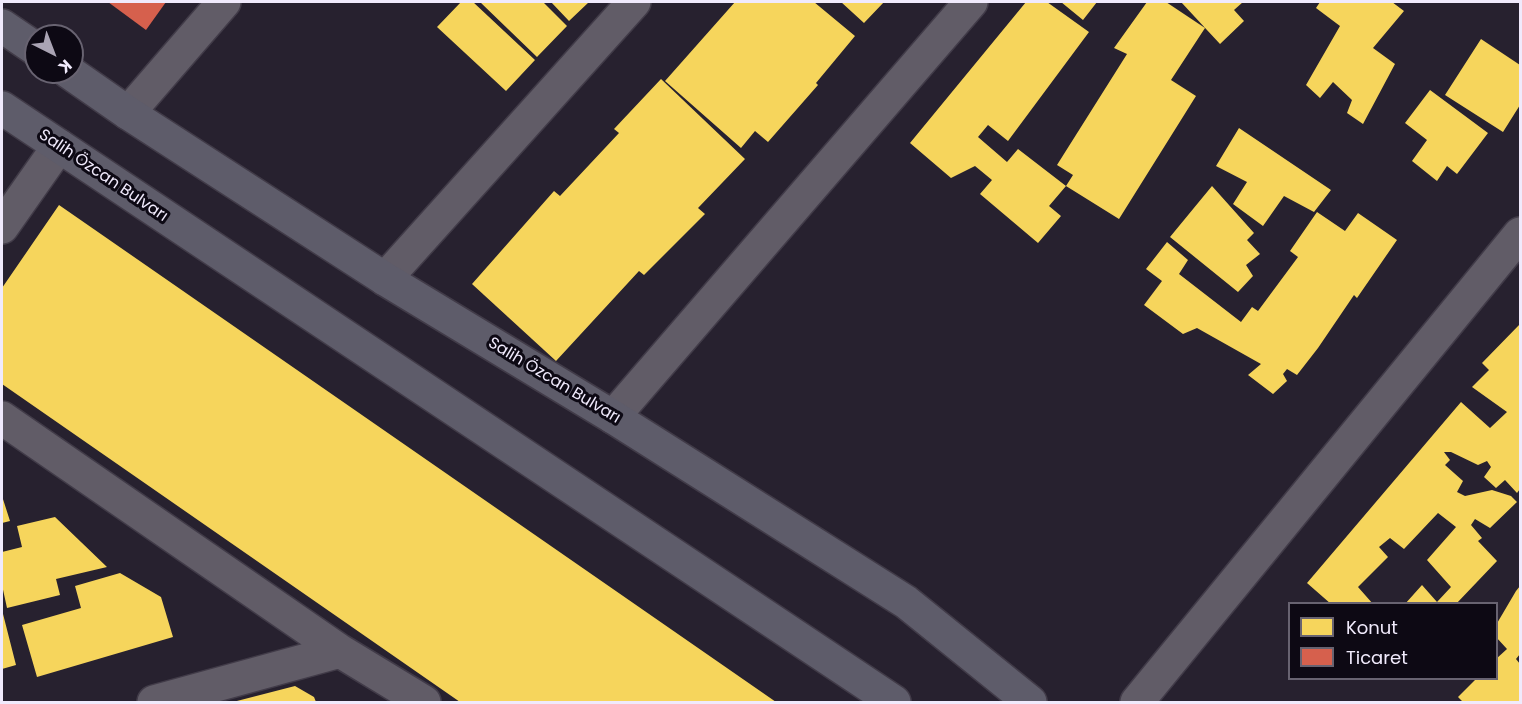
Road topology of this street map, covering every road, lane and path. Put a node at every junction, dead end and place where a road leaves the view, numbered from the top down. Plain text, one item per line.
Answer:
1 (224, 2) edge
2 (634, 2) edge
3 (971, 2) edge
4 (2, 26) edge
5 (24, 42) edge
6 (84, 82) edge
7 (2, 108) edge
8 (129, 113) junction
9 (59, 147) junction
10 (2, 227) edge
11 (1521, 234) edge
12 (385, 279) junction
13 (613, 417) junction
14 (2, 418) edge
15 (340, 651) junction
16 (154, 702) edge
17 (423, 702) edge
18 (894, 702) edge
19 (1030, 702) edge
20 (1137, 702) edge

1 - 8 street
2 - 12 street
3 - 13 street
4 - 5 main road
6 - 8 main road, Salih Özcan Bulvarı
7 - 9 main road, Salih Özcan Bulvarı
8 - 12 main road, Salih Özcan Bulvarı
9 - 10 street
9 - 18 main road, Salih Özcan Bulvarı
11 - 20 street
12 - 13 main road, Salih Özcan Bulvarı
13 - 19 main road, Salih Özcan Bulvarı
14 - 15 street
15 - 16 street
15 - 17 street

